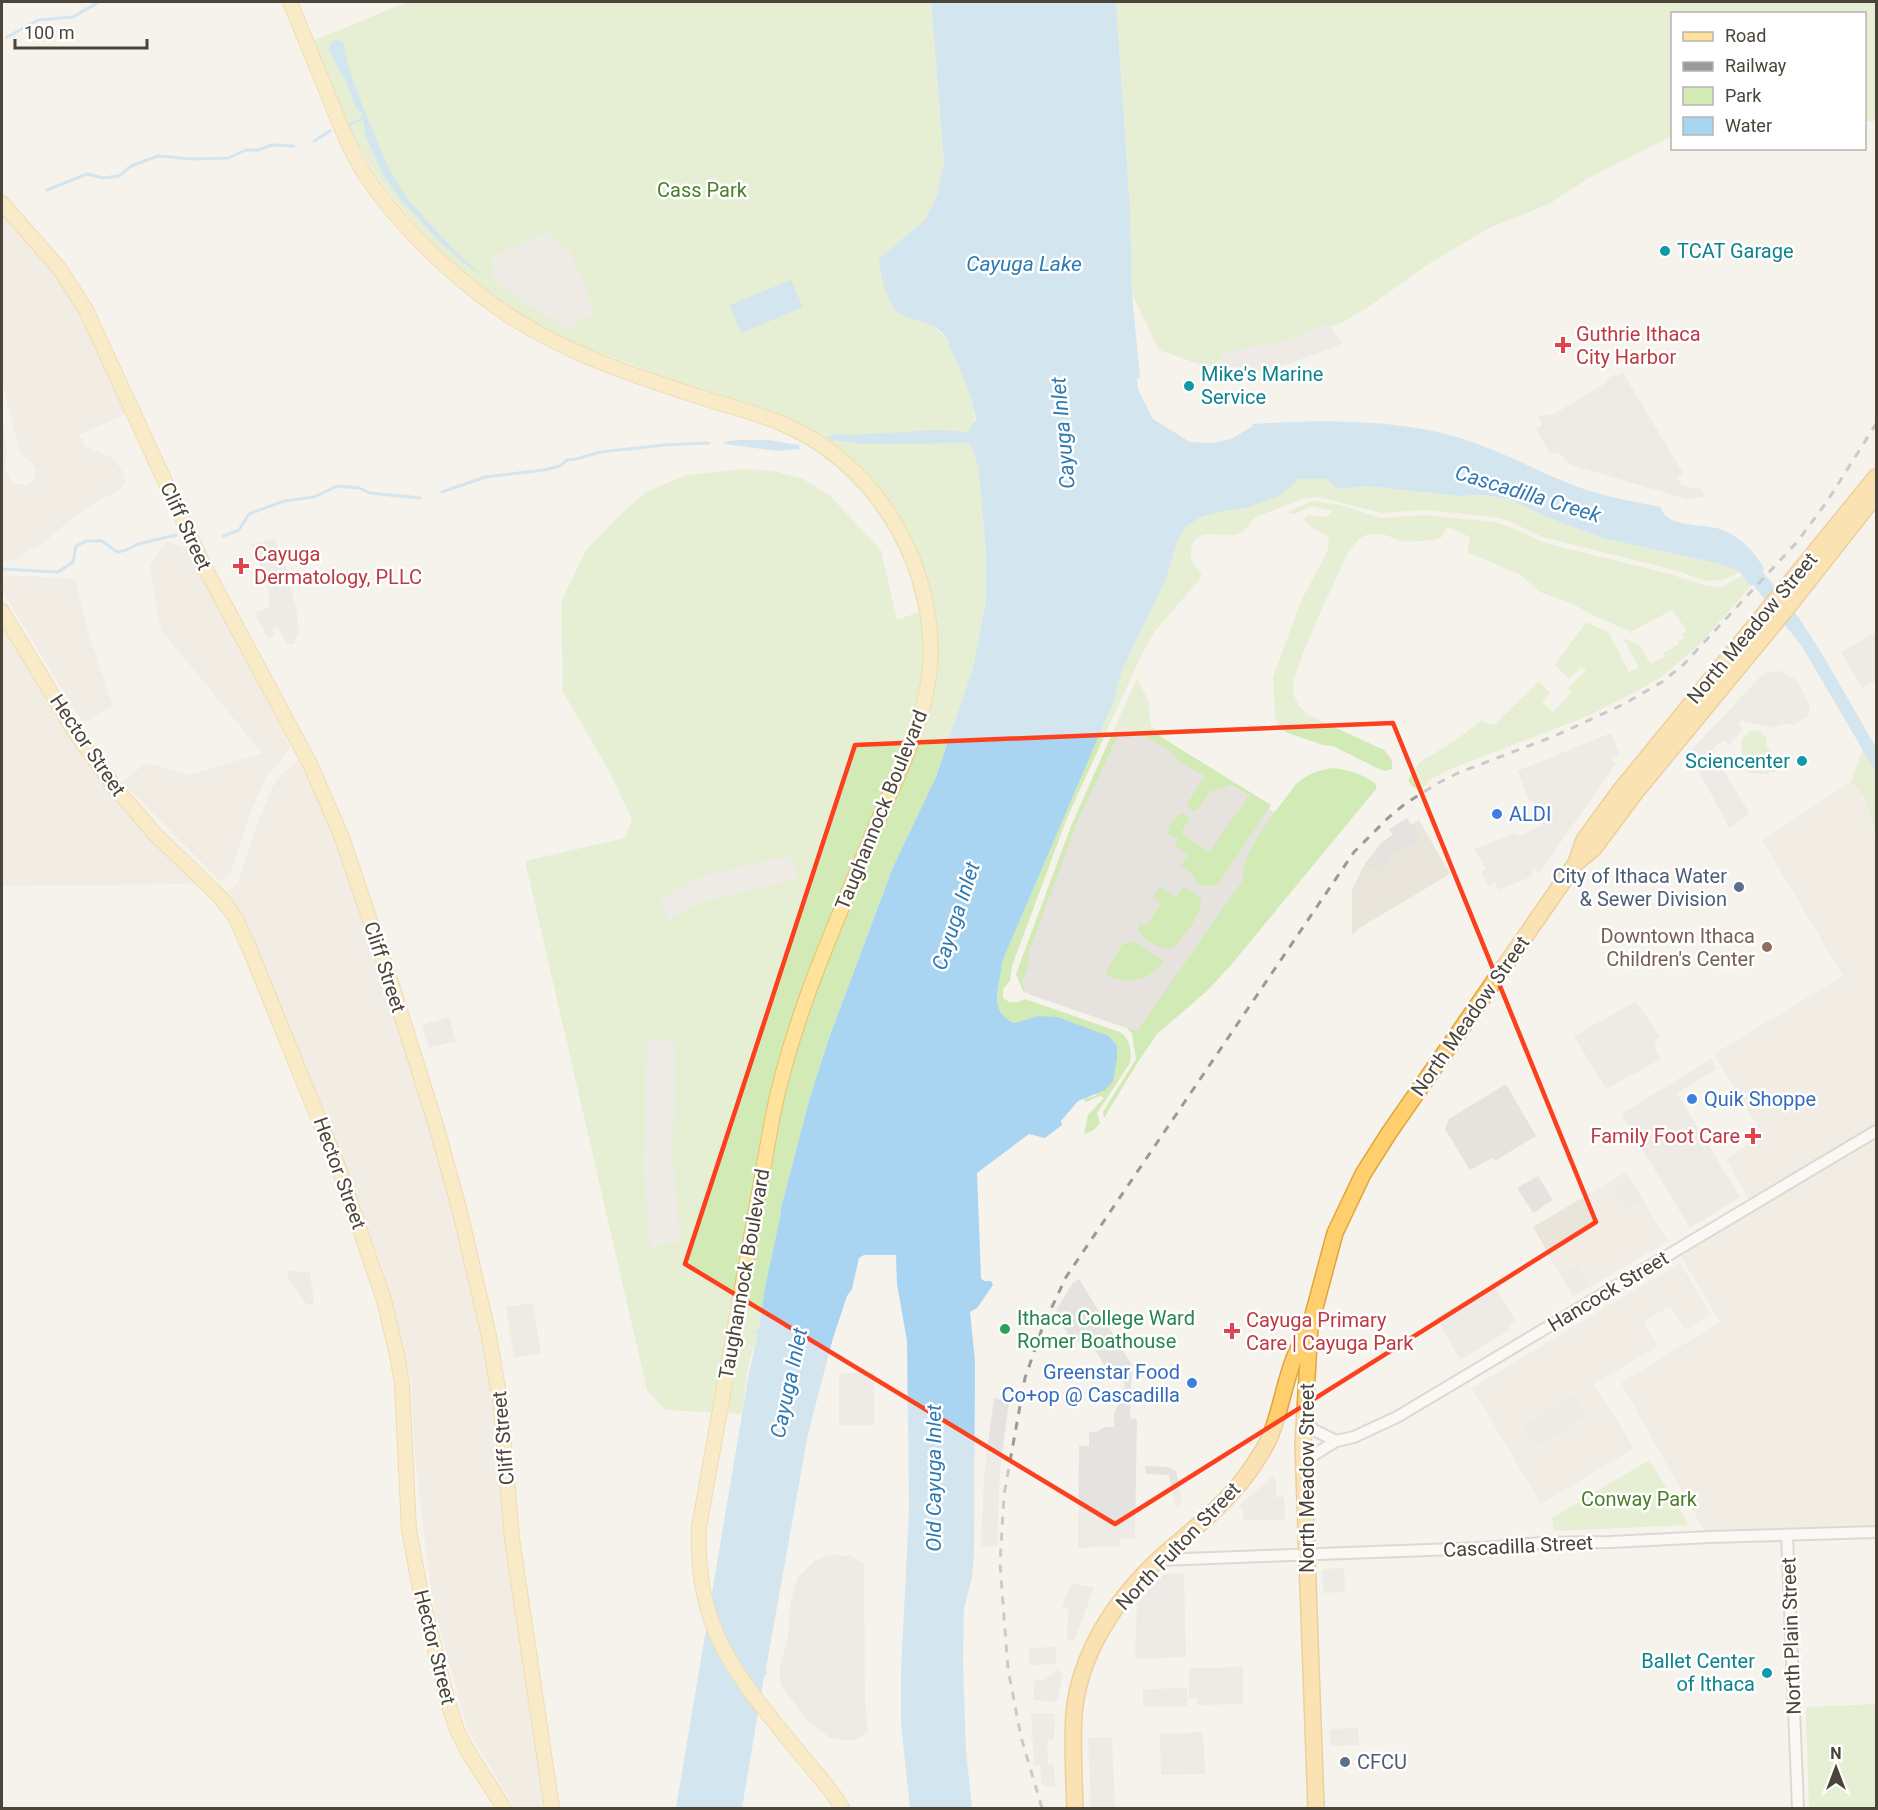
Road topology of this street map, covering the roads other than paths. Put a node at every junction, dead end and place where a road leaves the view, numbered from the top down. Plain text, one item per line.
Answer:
1 (290, 2) edge
2 (2, 203) edge
3 (1875, 486) edge
4 (2, 611) edge
5 (1876, 1131) edge
6 (1310, 1326) junction
7 (1304, 1419) junction
8 (1336, 1441) junction
9 (1304, 1461) junction
10 (1876, 1532) edge
11 (1787, 1535) junction
12 (1306, 1555) junction
13 (1158, 1560) junction
14 (504, 1809) edge
15 (552, 1809) edge
16 (842, 1809) edge
17 (1075, 1809) edge
18 (1316, 1809) edge
19 (1798, 1809) edge

1 - 16 main road, Taughannock Boulevard
2 - 15 main road, Cliff Street
3 - 6 highway, North Meadow Street
4 - 14 main road, Hector Street
5 - 8 street, Hancock Street
6 - 7 highway, North Meadow Street
6 - 13 highway, North Fulton Street
7 - 8 street
7 - 9 highway, North Meadow Street
8 - 9 street, Hancock Street
9 - 12 highway, North Meadow Street
10 - 11 street, Cascadilla Street
11 - 12 street, Cascadilla Street
11 - 19 street, North Plain Street
12 - 13 street, Cascadilla Street
12 - 18 highway, North Meadow Street
13 - 17 highway, North Fulton Street

